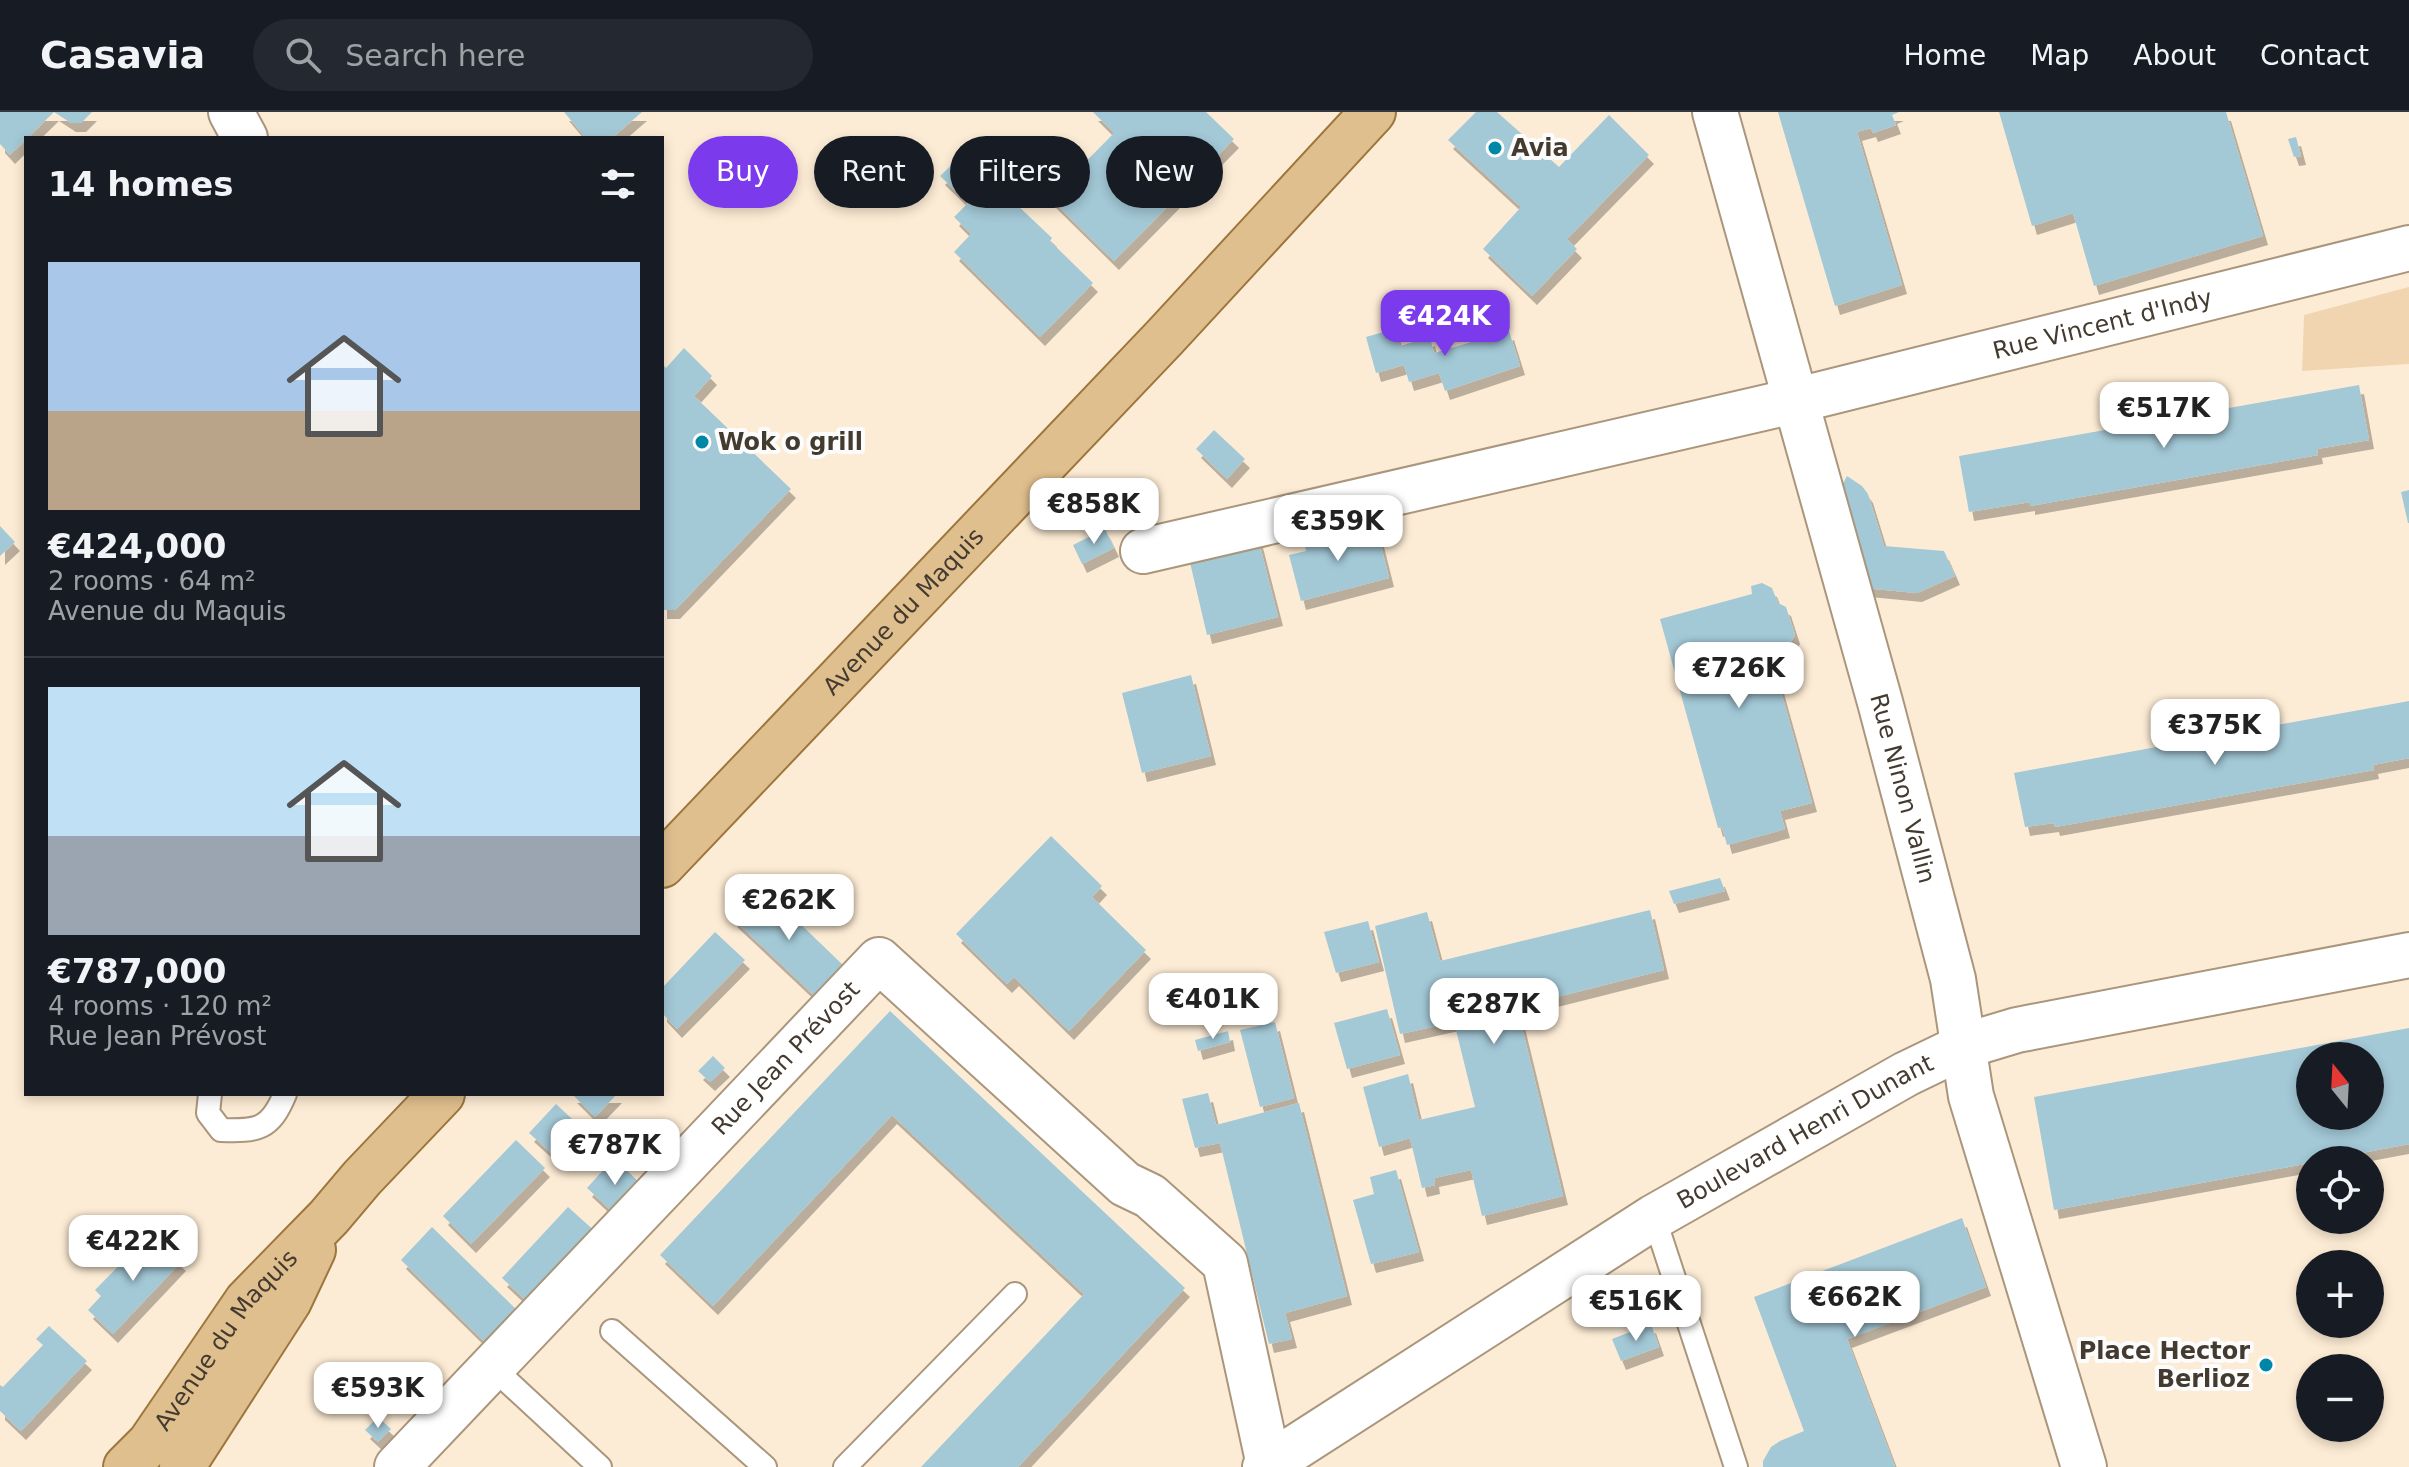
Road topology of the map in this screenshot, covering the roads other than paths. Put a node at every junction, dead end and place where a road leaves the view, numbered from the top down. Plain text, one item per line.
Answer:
1 (231, 112) edge
2 (1373, 112) edge
3 (1715, 112) edge
4 (244, 136) edge
5 (2409, 248) edge
6 (1798, 400) junction
7 (1143, 551) dead end
8 (667, 852) edge
9 (2409, 955) edge
10 (1964, 1046) junction
11 (210, 1096) edge
12 (284, 1096) edge
13 (440, 1096) edge
14 (329, 1217) junction
15 (1654, 1217) junction
16 (1015, 1294) dead end
17 (612, 1331) dead end
18 (492, 1367) junction
19 (1267, 1466) edge
20 (126, 1467) edge
21 (182, 1467) edge
22 (397, 1467) edge
23 (600, 1467) edge
24 (765, 1467) edge
25 (845, 1467) edge
26 (1736, 1467) edge
27 (2084, 1467) edge

1 - 4 street
2 - 8 main road, Avenue du Maquis
3 - 6 street, Rue Ninon Vallin
5 - 6 street, Rue Vincent d'Indy
6 - 7 street, Rue Vincent d'Indy
6 - 10 street, Rue Ninon Vallin
9 - 10 street, Boulevard Henri Dunant
10 - 15 street, Boulevard Henri Dunant
10 - 27 street, Rue Ninon Vallin
11 - 12 lane
13 - 14 main road, Avenue du Maquis
14 - 20 main road, Avenue du Maquis
14 - 21 main road, Avenue du Maquis
15 - 19 street, Boulevard Henri Dunant
15 - 26 lane
16 - 25 lane
17 - 24 lane
18 - 19 street, Rue Jean Prévost
18 - 22 street, Rue Jean Prévost
18 - 23 lane

